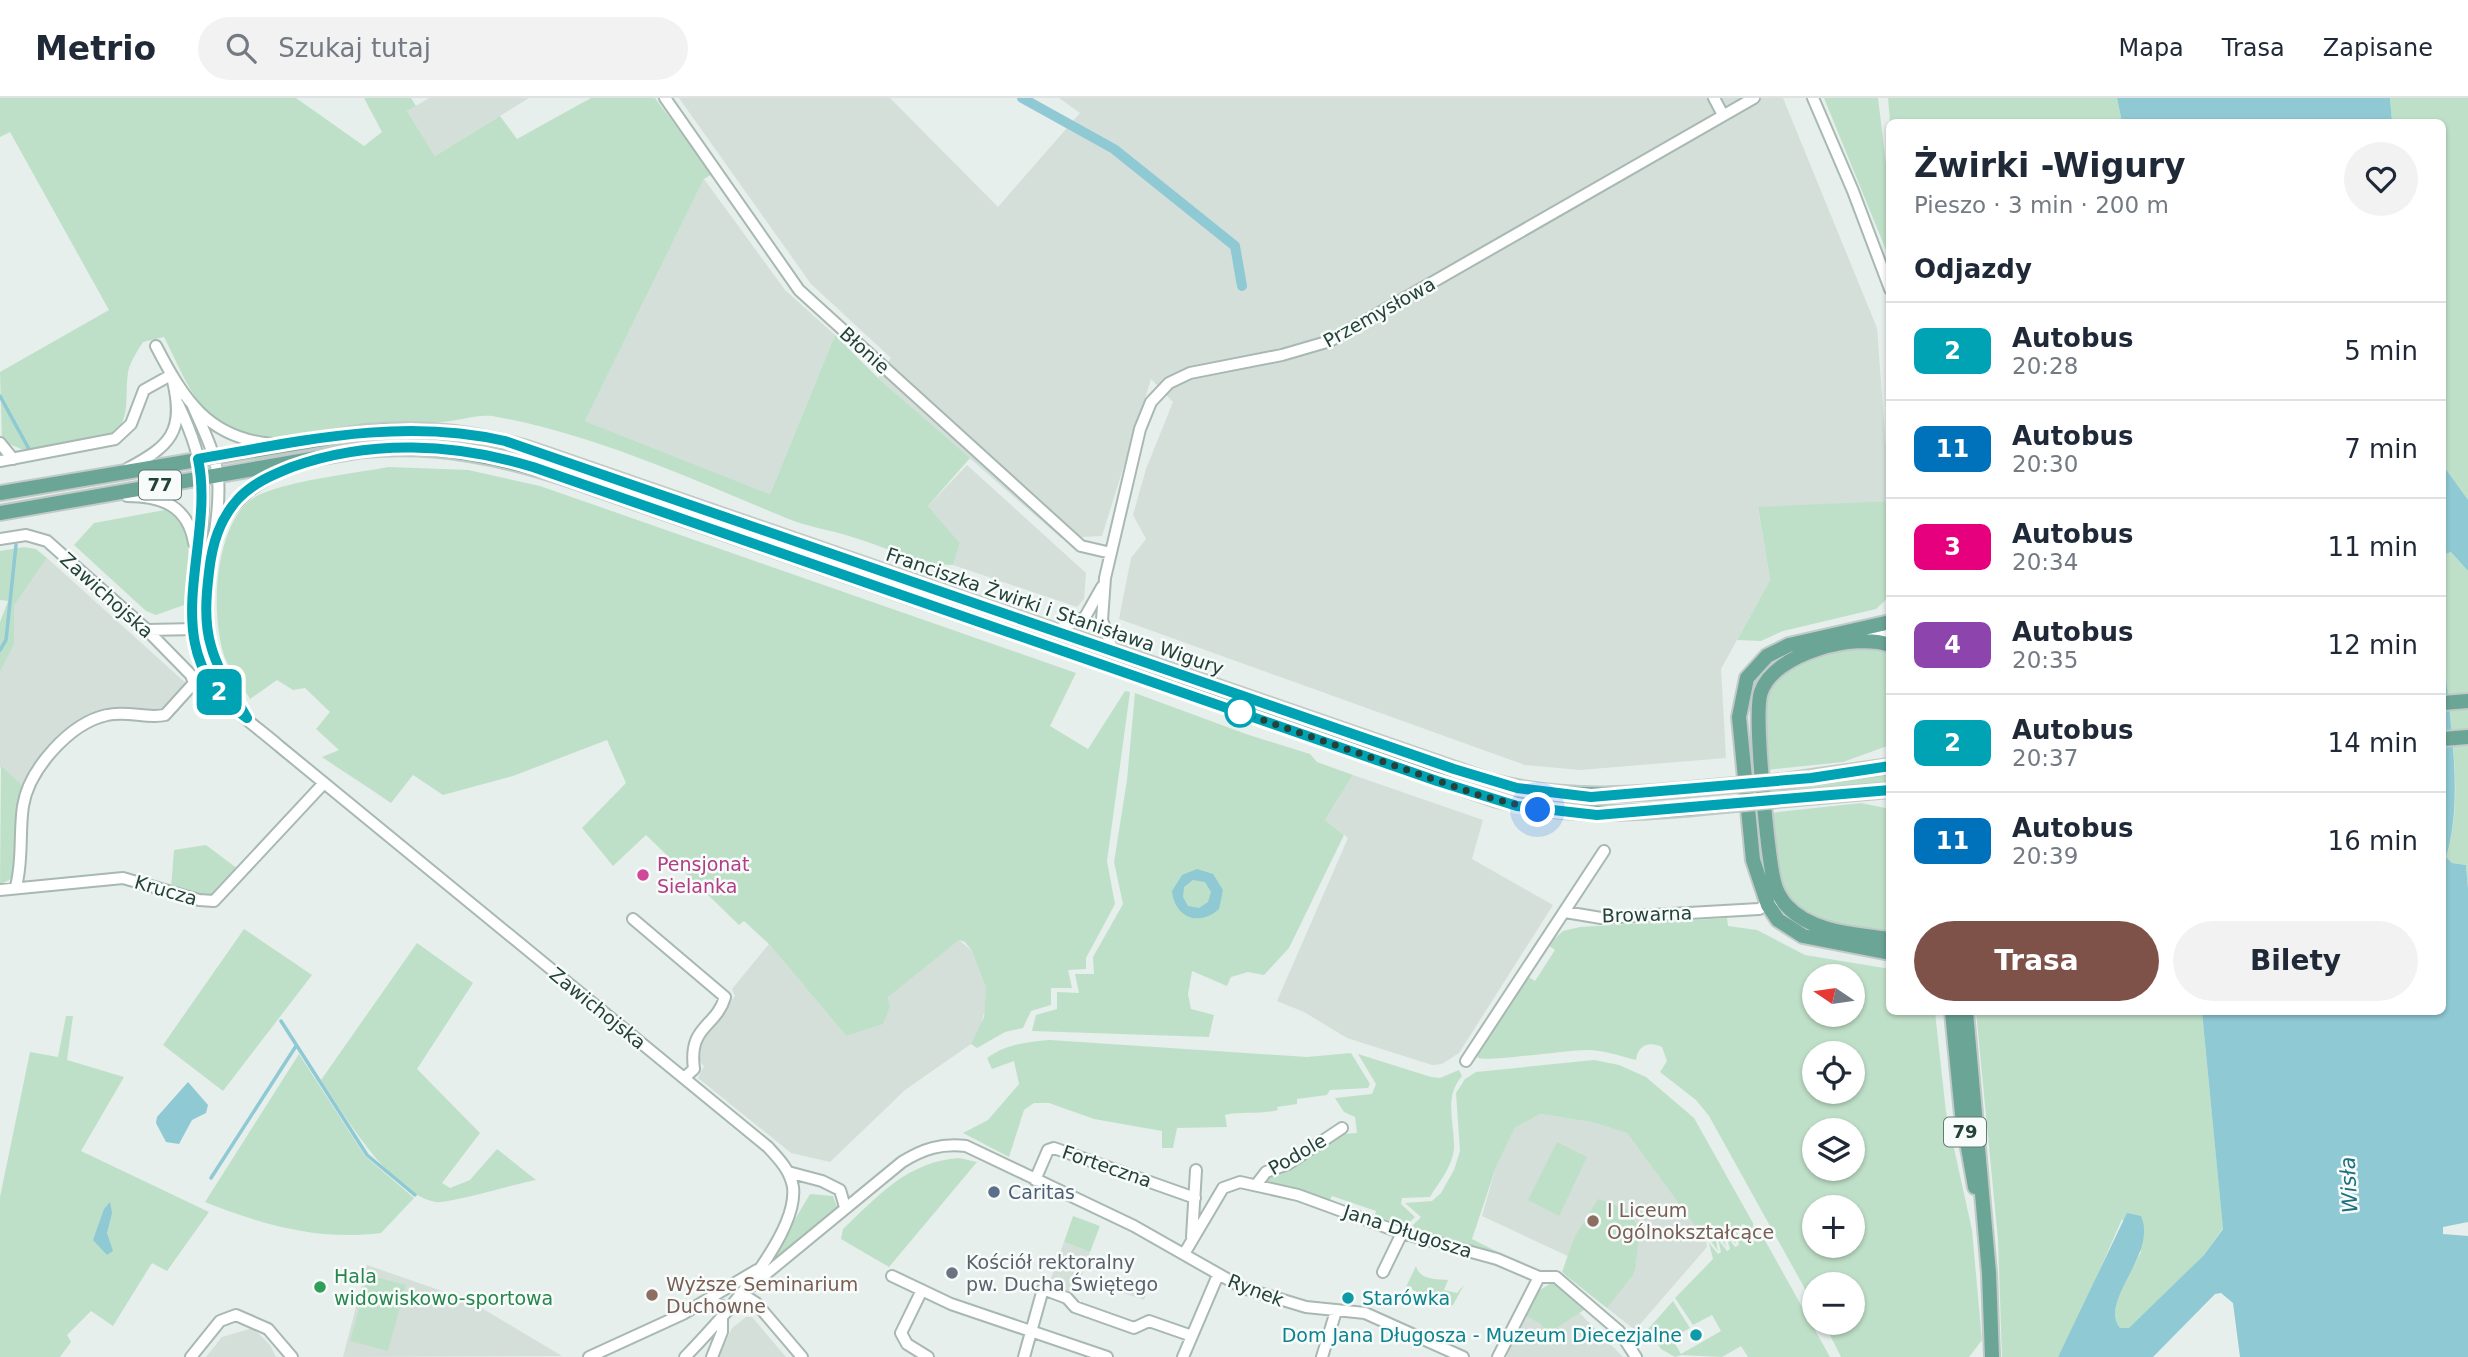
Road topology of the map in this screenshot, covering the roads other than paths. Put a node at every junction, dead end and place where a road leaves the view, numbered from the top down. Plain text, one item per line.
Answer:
1 (665, 98) edge
2 (1714, 98) edge
3 (1754, 98) edge
4 (1813, 98) edge
5 (1723, 115) junction
6 (1886, 278) edge
7 (156, 346) dead end
8 (171, 375) junction
9 (178, 404) junction
10 (193, 406) junction
11 (0, 443) edge
12 (279, 445) junction
13 (213, 456) junction
14 (322, 456) junction
15 (13, 459) junction
16 (198, 459) junction
17 (0, 461) edge
18 (121, 472) junction
19 (218, 475) junction
20 (202, 478) junction
21 (0, 494) edge
22 (103, 495) junction
23 (0, 513) edge
24 (0, 539) edge
25 (213, 545) junction
26 (196, 552) junction
27 (1111, 554) junction
28 (1105, 578) junction
29 (1886, 623) edge
30 (207, 627) junction
31 (193, 629) junction
32 (147, 630) junction
33 (1055, 631) junction
34 (1886, 635) edge
35 (1869, 639) junction
36 (1886, 644) edge
37 (1113, 651) junction
38 (2468, 701) edge
39 (2446, 703) edge
40 (247, 718) junction
41 (2468, 737) edge
42 (2446, 739) edge
43 (1886, 759) edge
44 (1886, 767) edge
45 (1861, 771) junction
46 (324, 783) junction
47 (1886, 790) edge
48 (1869, 792) junction
49 (1886, 795) edge
50 (1604, 851) dead end
51 (16, 886) junction
52 (0, 890) edge
53 (1774, 902) junction
54 (1565, 912) junction
55 (633, 919) dead end
56 (1886, 938) edge
57 (1886, 952) edge
58 (1952, 1015) edge
59 (1966, 1015) edge
60 (1466, 1061) dead end
61 (684, 1078) junction
62 (1342, 1128) dead end
63 (1196, 1170) dead end
64 (788, 1172) junction
65 (1035, 1180) junction
66 (1256, 1185) junction
67 (1195, 1198) junction
68 (845, 1207) junction
69 (1402, 1233) junction
70 (1192, 1240) junction
71 (1987, 1250) junction
72 (1184, 1254) junction
73 (759, 1269) junction
74 (1383, 1272) dead end
75 (1218, 1275) junction
76 (892, 1276) dead end
77 (1539, 1277) junction
78 (922, 1290) junction
79 (743, 1292) junction
80 (701, 1304) junction
81 (1336, 1311) junction
82 (725, 1314) junction
83 (1032, 1331) junction
84 (1192, 1336) junction
85 (191, 1357) edge
86 (292, 1357) edge
87 (589, 1357) edge
88 (685, 1357) edge
89 (712, 1357) edge
90 (802, 1357) edge
91 (928, 1357) edge
92 (1024, 1357) edge
93 (1107, 1357) edge
94 (1183, 1357) edge
95 (1322, 1357) edge
96 (1463, 1357) edge
97 (1498, 1357) edge
98 (1636, 1357) edge
99 (1992, 1357) edge

1 - 27 street, Błonie
2 - 5 street
3 - 5 street, Przemysłowa
4 - 6 street
5 - 27 street, Przemysłowa
7 - 8 street
8 - 9 street, Zawichojska
8 - 10 street
8 - 15 street
9 - 16 street, Zawichojska
9 - 18 street
10 - 12 street
10 - 13 street, Zawichojska
11 - 15 street
12 - 13 main road, Franciszka Żwirki i Stanisława Wigury / 77
12 - 33 main road, Franciszka Żwirki i Stanisława Wigury / 77
13 - 16 main road, 77
13 - 19 street, Zawichojska
14 - 19 main road, Franciszka Żwirki i Stanisława Wigury / 77
14 - 25 street
14 - 48 main road, Franciszka Żwirki i Stanisława Wigury / 77, bridge
15 - 17 street
16 - 18 main road, 77
16 - 20 street, Zawichojska
18 - 21 main road, 77
19 - 20 main road, 77
19 - 25 street, Zawichojska
20 - 22 main road, 77
20 - 26 street, Zawichojska
22 - 23 main road, 77
22 - 26 street, Zawichojska
24 - 32 street, Zawichojska
25 - 30 street, Zawichojska
26 - 31 street, Zawichojska
27 - 28 street, Przemysłowa
28 - 33 street
28 - 37 street
29 - 53 main road
30 - 31 street
30 - 40 street, Zawichojska
31 - 32 street
31 - 40 street, Zawichojska
32 - 51 street, Zawichojska
33 - 37 main road, Franciszka Żwirki i Stanisława Wigury / 77
34 - 35 street
35 - 36 main road
35 - 53 main road
37 - 45 main road, Franciszka Żwirki i Stanisława Wigury / 77, bridge
38 - 39 main road
40 - 46 street, Zawichojska
41 - 42 main road
43 - 45 main road
44 - 45 main road, Franciszka Żwirki i Stanisława Wigury / 77
46 - 51 street, Krucza
46 - 61 street, Zawichojska
47 - 48 main road, Franciszka Żwirki i Stanisława Wigury / 77
48 - 49 main road
50 - 54 street
51 - 52 street, Krucza
53 - 54 street, Browarna
53 - 56 main road
53 - 57 main road
54 - 60 street
55 - 61 street
58 - 71 main road, 79
59 - 71 main road, 79
61 - 64 street, Zawichojska
62 - 66 street, Podole
63 - 67 street
64 - 68 street
64 - 73 street
65 - 67 street, Forteczna
65 - 68 street
65 - 72 street
66 - 69 street, Jana Długosza
66 - 70 street, Jana Długosza
67 - 70 street
68 - 79 street
69 - 74 street
69 - 77 street, Jana Długosza
70 - 72 street, Jana Długosza
71 - 99 main road, 79
72 - 75 street
73 - 79 street
73 - 80 street
75 - 81 street, Rynek
75 - 84 street, Rynek
76 - 78 street
77 - 97 street
77 - 98 street, Jana Długosza
78 - 83 street
78 - 91 street
79 - 82 street
79 - 90 street
80 - 82 street
80 - 87 street
81 - 95 street
81 - 96 street, Rynek
82 - 88 street
82 - 89 street
83 - 84 street
83 - 92 street
83 - 93 street
84 - 94 street, Rynek
85 - 86 street

